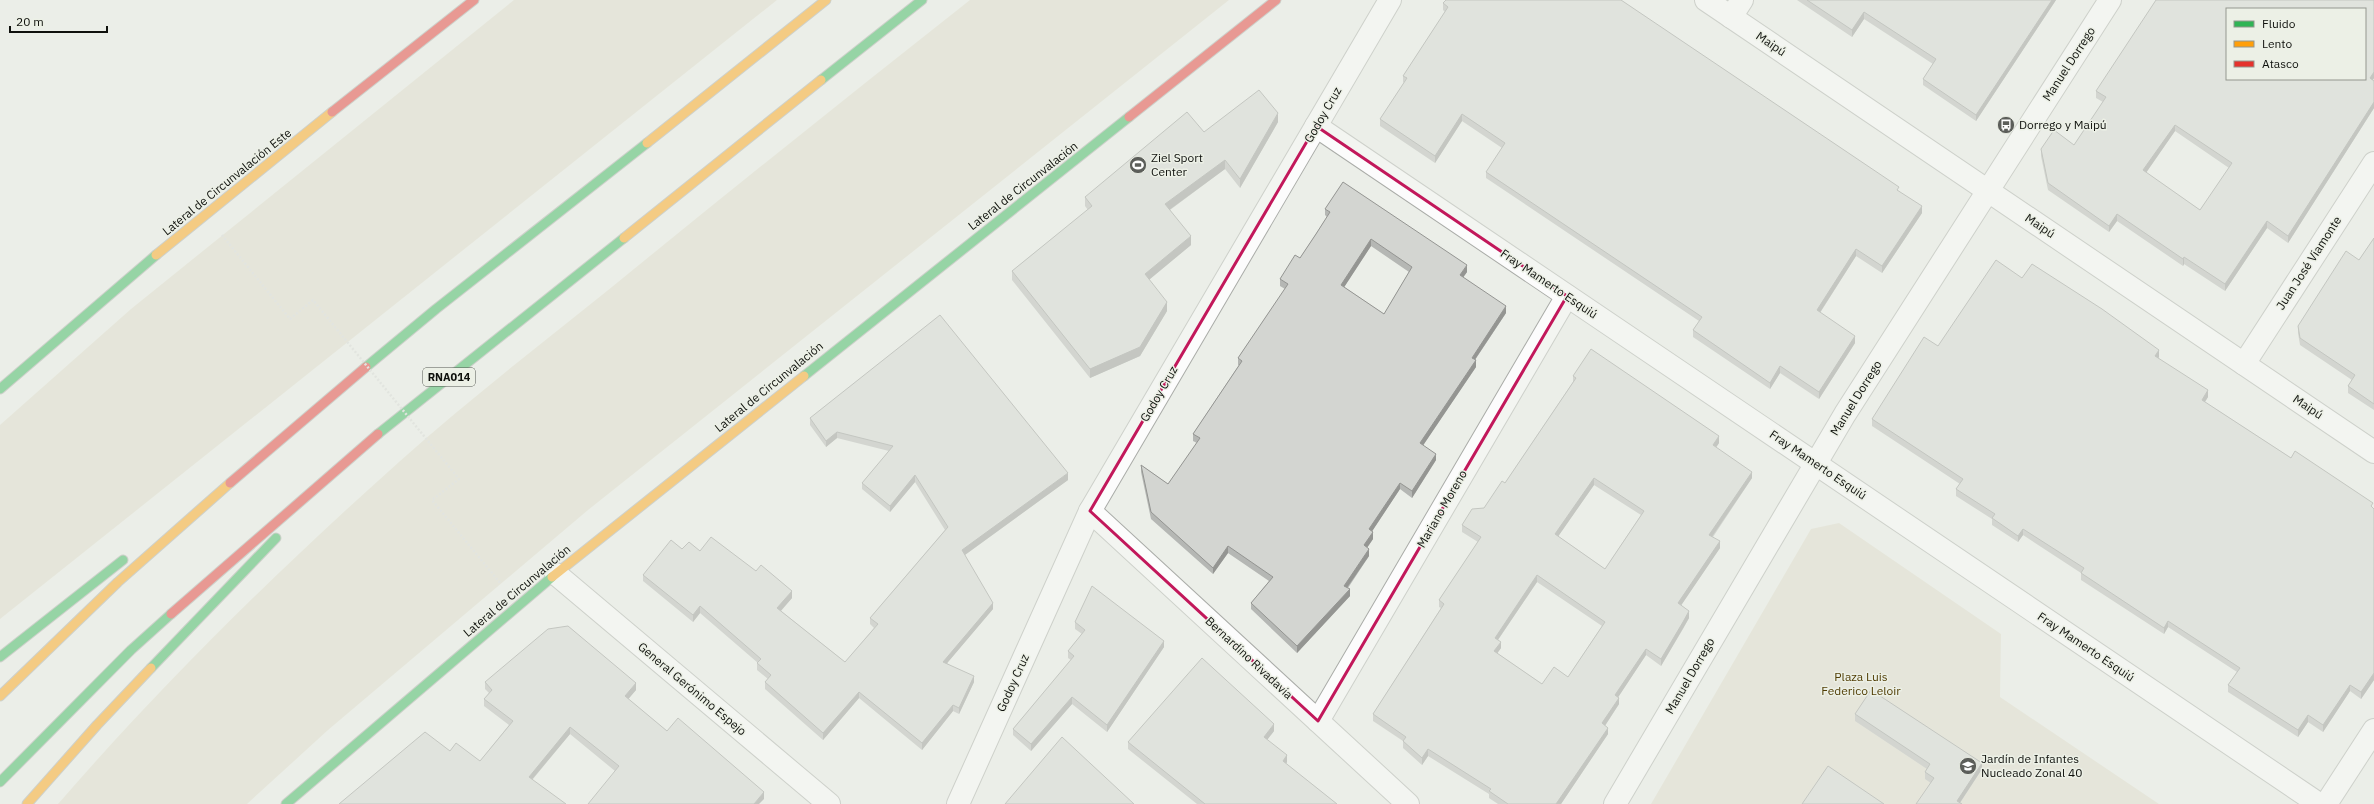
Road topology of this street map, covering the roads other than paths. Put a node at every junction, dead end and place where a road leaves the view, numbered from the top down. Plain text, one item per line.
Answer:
1 (474, 0) edge
2 (826, 0) edge
3 (922, 0) edge
4 (1276, 0) edge
5 (1390, 0) edge
6 (1706, 0) edge
7 (2110, 0) edge
8 (1737, 9) edge
9 (1316, 126) junction
10 (2374, 163) edge
11 (1988, 191) junction
12 (1567, 296) junction
13 (2244, 364) junction
14 (0, 389) edge
15 (279, 440) junction
16 (357, 450) junction
17 (2374, 452) edge
18 (1815, 464) junction
19 (1090, 511) junction
20 (161, 531) dead end
21 (130, 555) dead end
22 (556, 574) junction
23 (0, 657) edge
24 (0, 696) edge
25 (1318, 721) junction
26 (2374, 730) edge
27 (0, 782) edge
28 (27, 804) edge
29 (286, 804) edge
30 (829, 804) edge
31 (958, 804) edge
32 (1408, 804) edge
33 (1615, 804) edge
34 (2319, 804) edge
35 (2326, 804) edge

1 - 14 main road, Lateral de Circunvalación Este
2 - 15 main road
3 - 16 main road, RNA014
4 - 22 main road, Lateral de Circunvalación
5 - 9 street, Godoy Cruz
6 - 8 street, Maipú
7 - 11 street, Manuel Dorrego
8 - 11 street, Maipú
9 - 12 street, Fray Mamerto Esquiú
9 - 19 street, Godoy Cruz
10 - 13 street, Juan José Viamonte
11 - 13 street, Maipú
11 - 18 street, Manuel Dorrego
12 - 18 street, Fray Mamerto Esquiú
12 - 25 street, Mariano Moreno
13 - 17 street, Maipú
15 - 20 main road
15 - 24 main road
16 - 27 main road, RNA014
16 - 28 main road
18 - 33 street, Manuel Dorrego
18 - 34 street, Fray Mamerto Esquiú
19 - 25 street, Bernardino Rivadavia
19 - 31 street, Godoy Cruz
21 - 23 main road
22 - 29 main road, Lateral de Circunvalación
22 - 30 street, General Gerónimo Espejo
25 - 32 street, Bernardino Rivadavia
26 - 35 street

